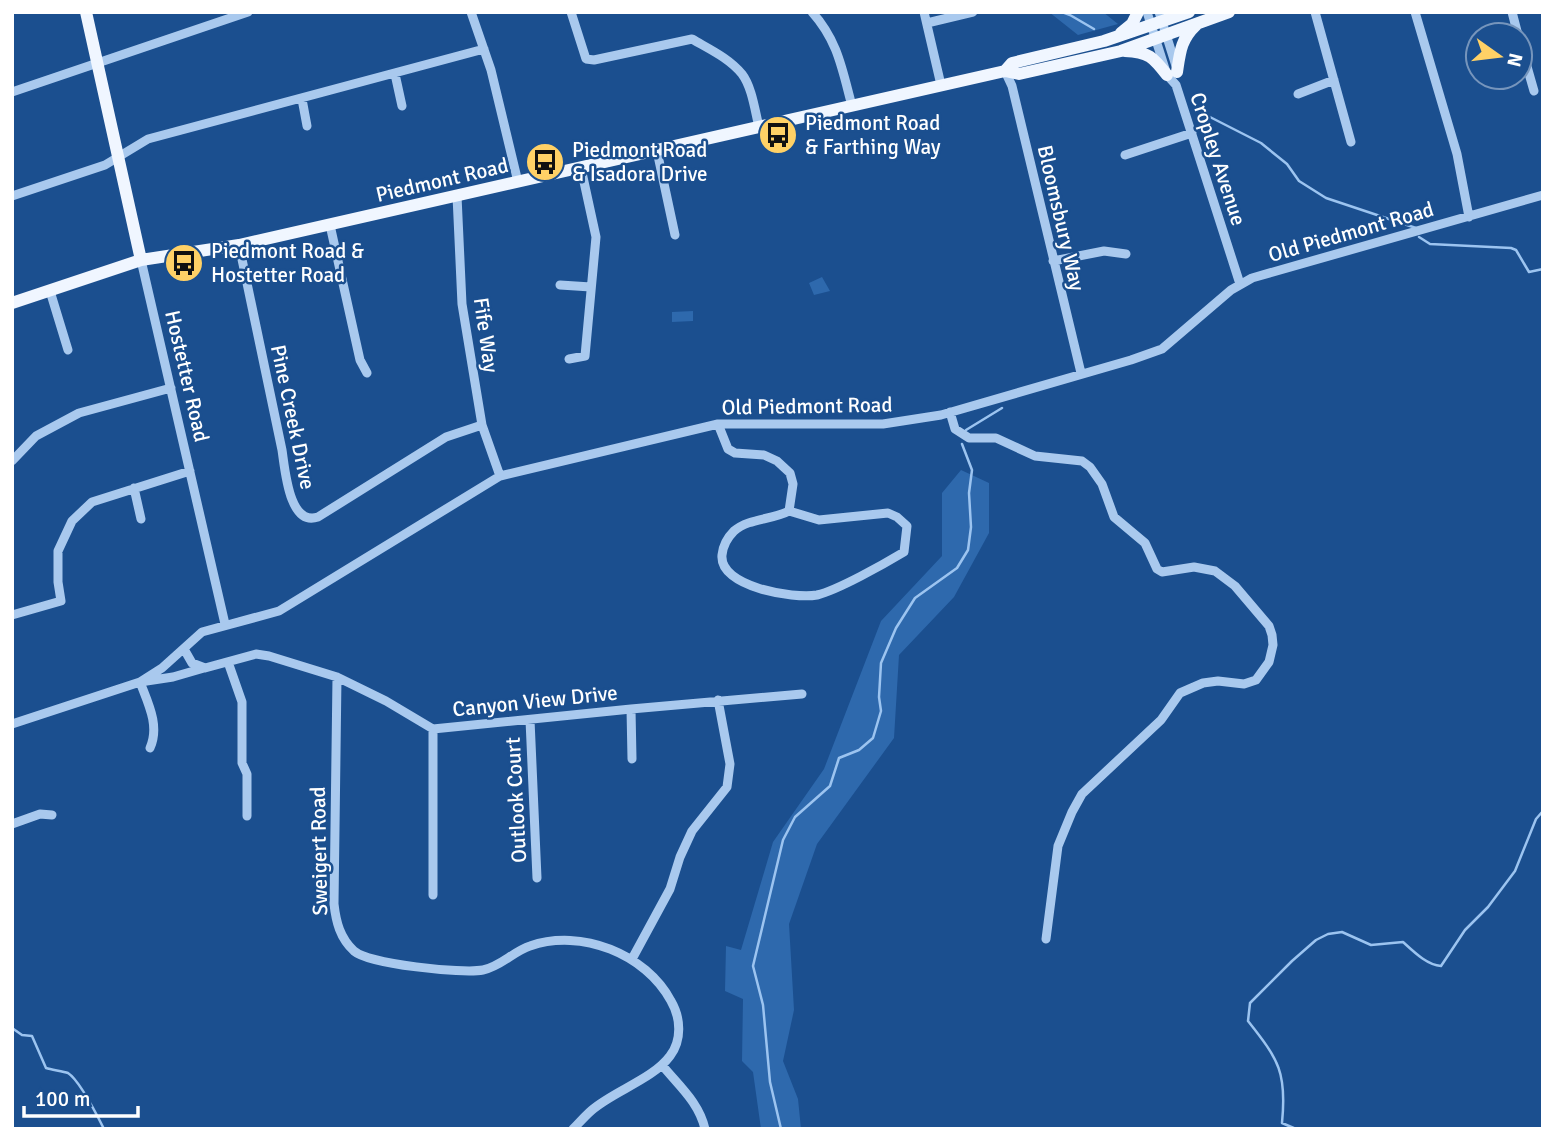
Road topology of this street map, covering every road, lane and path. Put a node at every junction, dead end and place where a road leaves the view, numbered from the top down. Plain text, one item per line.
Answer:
1 (86, 12) edge
2 (248, 12) edge
3 (471, 12) edge
4 (572, 12) edge
5 (812, 12) edge
6 (924, 12) edge
7 (973, 12) edge
8 (1138, 12) edge
9 (1189, 12) edge
10 (1229, 12) edge
11 (1315, 12) edge
12 (1415, 12) edge
13 (1200, 22) junction
14 (927, 23) junction
15 (1157, 24) edge
16 (1118, 36) junction
17 (484, 49) junction
18 (1121, 51) junction
19 (97, 62) junction
20 (1005, 71) junction
21 (395, 74) junction
22 (1173, 77) junction
23 (1334, 80) junction
24 (941, 85) junction
25 (12, 92) edge
26 (1298, 94) dead end
27 (302, 99) junction
28 (402, 106) dead end
29 (852, 106) junction
30 (307, 126) dead end
31 (759, 127) junction
32 (1192, 133) junction
33 (1351, 142) dead end
34 (657, 151) junction
35 (1125, 155) dead end
36 (117, 158) junction
37 (581, 167) junction
38 (518, 182) junction
39 (1543, 195) edge
40 (12, 196) edge
41 (457, 196) junction
42 (1469, 217) junction
43 (330, 225) junction
44 (675, 235) dead end
45 (239, 245) junction
46 (1126, 254) dead end
47 (141, 260) junction
48 (1053, 261) junction
49 (1240, 284) junction
50 (560, 285) dead end
51 (591, 287) junction
52 (50, 291) junction
53 (12, 303) edge
54 (68, 350) dead end
55 (569, 359) dead end
56 (367, 373) dead end
57 (1081, 373) junction
58 (171, 388) junction
59 (950, 412) junction
60 (718, 424) junction
61 (482, 425) junction
62 (12, 461) edge
63 (190, 471) junction
64 (500, 476) junction
65 (134, 488) junction
66 (789, 511) junction
67 (141, 519) dead end
68 (12, 615) edge
69 (225, 624) junction
70 (184, 649) junction
71 (229, 662) junction
72 (205, 668) junction
73 (337, 677) junction
74 (140, 682) junction
75 (802, 694) dead end
76 (718, 700) junction
77 (631, 709) junction
78 (530, 720) junction
79 (12, 724) edge
80 (433, 729) junction
81 (150, 748) dead end
82 (632, 759) dead end
83 (52, 815) dead end
84 (247, 816) dead end
85 (12, 824) edge
86 (537, 878) dead end
87 (433, 895) dead end
88 (1046, 939) dead end
89 (632, 959) junction
90 (662, 1065) junction
91 (573, 1129) edge
92 (705, 1129) edge

1 - 19 main road, Hostetter Road
2 - 19 street
3 - 17 street
4 - 31 street
5 - 29 street
6 - 14 street
7 - 14 street
8 - 16 main road
9 - 15 main road, Piedmont Road
10 - 13 main road, Piedmont Road
11 - 23 street
12 - 42 street
13 - 15 main road, Piedmont Road
13 - 22 main road
14 - 24 street
15 - 16 main road, Piedmont Road
15 - 18 main road, Piedmont Road
15 - 22 street, Cropley Avenue
16 - 20 main road, Piedmont Road
17 - 21 street
17 - 38 street
18 - 20 main road, Piedmont Road
18 - 22 main road
19 - 25 street
19 - 36 main road, Hostetter Road
20 - 24 main road, Piedmont Road
20 - 48 street, Bloomsbury Way
21 - 27 street
21 - 28 street
22 - 32 street, Cropley Avenue
23 - 26 street
23 - 33 street
24 - 29 main road, Piedmont Road
27 - 30 street
27 - 36 street
29 - 31 main road, Piedmont Road
31 - 34 main road, Piedmont Road
32 - 35 street
32 - 49 street, Cropley Avenue
34 - 37 main road, Piedmont Road
34 - 44 street
36 - 40 street
36 - 47 main road, Hostetter Road
37 - 38 main road, Piedmont Road
37 - 51 street
38 - 41 main road, Piedmont Road
39 - 42 street, Old Piedmont Road
41 - 43 main road, Piedmont Road
41 - 61 street, Fife Way
42 - 49 street, Old Piedmont Road
43 - 45 main road, Piedmont Road
43 - 56 street
45 - 47 main road, Piedmont Road
45 - 61 street, Pine Creek Drive
46 - 48 street
47 - 52 main road, Piedmont Road
47 - 58 street, Hostetter Road
48 - 57 street, Bloomsbury Way
49 - 57 street, Old Piedmont Road
50 - 51 street
51 - 55 street
52 - 53 main road, Piedmont Road
52 - 54 street
57 - 59 street, Old Piedmont Road
58 - 62 street
58 - 63 street, Hostetter Road
59 - 60 street, Old Piedmont Road
59 - 88 street
60 - 64 street, Old Piedmont Road
60 - 66 street
61 - 64 street, Fife Way
63 - 65 street
63 - 69 street, Hostetter Road
64 - 69 street, Old Piedmont Road
65 - 67 street
65 - 68 street
66 - 66 street
69 - 70 street, Old Piedmont Road
70 - 72 street
70 - 74 street, Old Piedmont Road
71 - 72 street, Canyon View Drive
71 - 73 street, Canyon View Drive
71 - 84 street
72 - 74 street, Canyon View Drive
73 - 80 street, Canyon View Drive
73 - 89 street, Sweigert Road
74 - 79 street, Old Piedmont Road
74 - 81 street
75 - 76 street, Canyon View Drive
76 - 77 street, Canyon View Drive
76 - 89 street
77 - 78 street, Canyon View Drive
77 - 82 street
78 - 80 street, Canyon View Drive
78 - 86 street, Outlook Court
80 - 87 street
83 - 85 street
89 - 90 street, Sweigert Road
90 - 91 street
90 - 92 street

